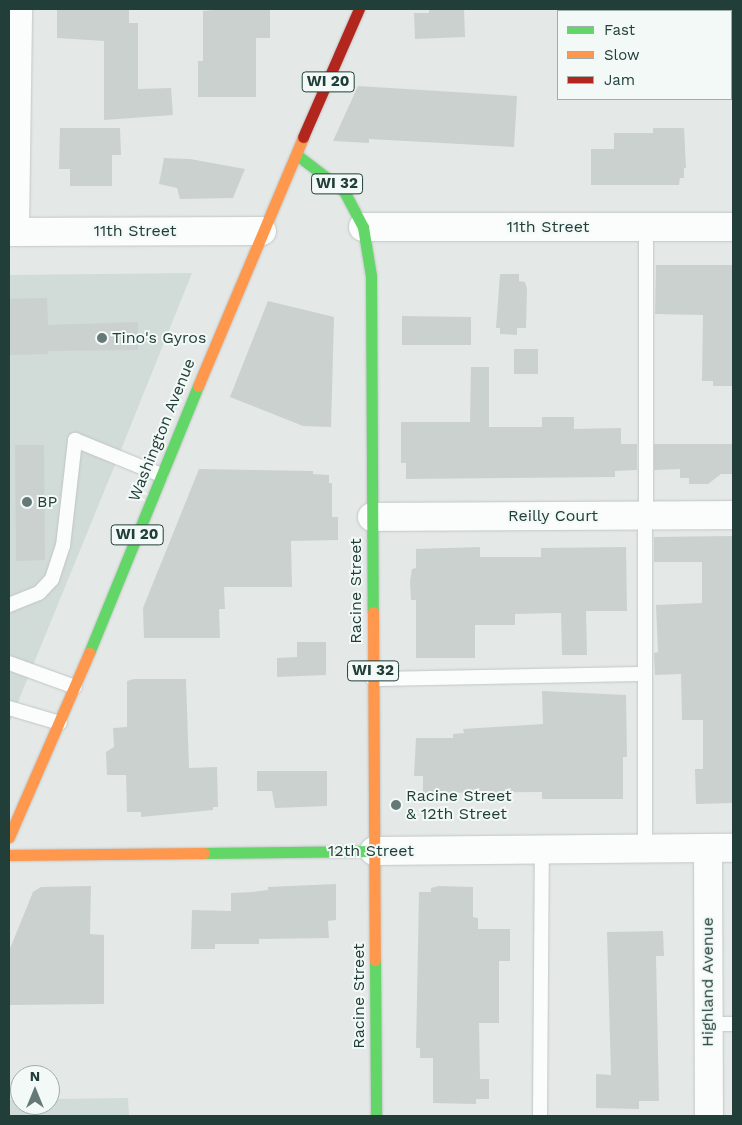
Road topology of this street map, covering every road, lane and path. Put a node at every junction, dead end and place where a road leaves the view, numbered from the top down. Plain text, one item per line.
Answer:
1 (18, 9) edge
2 (359, 9) edge
3 (296, 155) junction
4 (363, 227) junction
5 (646, 227) junction
6 (733, 227) edge
7 (262, 231) junction
8 (12, 232) edge
9 (161, 475) junction
10 (644, 515) junction
11 (733, 515) edge
12 (372, 517) junction
13 (9, 605) edge
14 (9, 663) edge
15 (646, 674) junction
16 (373, 679) junction
17 (75, 687) junction
18 (9, 708) edge
19 (60, 723) junction
20 (9, 837) edge
21 (721, 848) edge
22 (542, 849) junction
23 (646, 849) junction
24 (374, 851) junction
25 (9, 855) edge
26 (720, 1024) edge
27 (376, 1116) edge
28 (540, 1116) edge
29 (708, 1116) edge

1 - 8 street
2 - 3 main road, Washington Avenue / WI 20
3 - 4 main road, Racine Street / WI 32
3 - 7 main road, Washington Avenue / WI 20
4 - 5 street, 11th Street
4 - 12 main road, Racine Street / WI 32
5 - 6 street, 11th Street
5 - 10 lane
7 - 8 street, 11th Street
7 - 9 main road, Washington Avenue / WI 20
9 - 13 lane
9 - 17 main road, Washington Avenue / WI 20
10 - 11 street, Reilly Court
10 - 12 street, Reilly Court
10 - 15 lane
12 - 16 main road, Racine Street / WI 32
14 - 17 lane
15 - 16 lane
15 - 23 lane
16 - 24 main road, Racine Street / WI 32
17 - 19 main road, Washington Avenue / WI 20
18 - 19 lane
19 - 20 main road, Washington Avenue / WI 20
21 - 23 street, 12th Street
21 - 26 street, Highland Avenue
22 - 23 street, 12th Street
22 - 24 street, 12th Street
22 - 28 lane
24 - 25 main road, 12th Street
24 - 27 main road, Racine Street / WI 32
26 - 29 street, Highland Avenue

